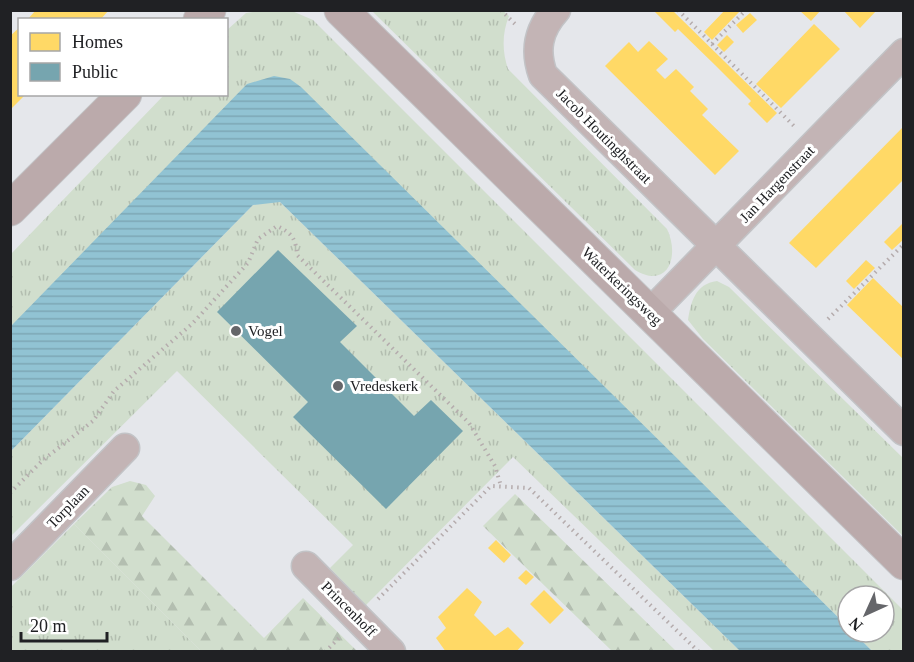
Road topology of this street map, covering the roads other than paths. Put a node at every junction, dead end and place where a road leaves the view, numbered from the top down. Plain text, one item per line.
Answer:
1 (341, 10) edge
2 (556, 10) edge
3 (903, 54) edge
4 (123, 96) edge
5 (10, 209) edge
6 (716, 247) junction
7 (650, 313) junction
8 (903, 431) edge
9 (125, 448) dead end
10 (903, 563) edge
11 (10, 566) edge
12 (306, 566) dead end
13 (391, 651) edge

1 - 7 street, Waterkeringsweg
2 - 6 street, Jacob Houtinghstraat
3 - 6 street, Jan Hargenstraat
4 - 5 street
6 - 7 street, Jan Hargenstraat
6 - 8 street
7 - 10 street, Waterkeringsweg
9 - 11 street, Torplaan
12 - 13 street, Princenhoff

